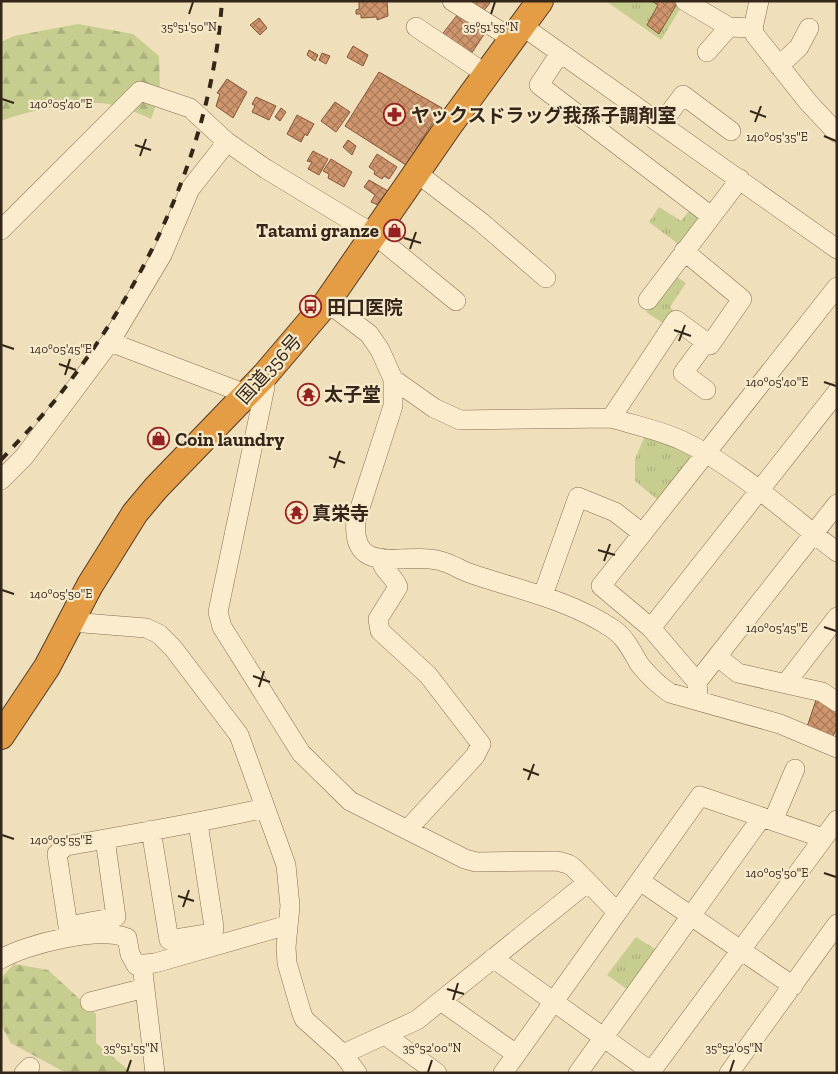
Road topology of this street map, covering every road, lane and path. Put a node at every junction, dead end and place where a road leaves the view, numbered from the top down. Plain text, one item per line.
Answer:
1 (452, 1) edge
2 (540, 1) edge
3 (685, 1) edge
4 (759, 1) edge
5 (729, 27) junction
6 (416, 28) dead end
7 (753, 28) junction
8 (809, 28) dead end
9 (516, 32) junction
10 (707, 52) dead end
11 (560, 53) junction
12 (779, 66) junction
13 (486, 74) junction
14 (661, 124) junction
15 (731, 131) dead end
16 (837, 133) edge
17 (227, 142) junction
18 (417, 173) junction
19 (740, 179) junction
20 (711, 216) junction
21 (1, 230) edge
22 (375, 235) junction
23 (836, 247) edge
24 (684, 251) junction
25 (546, 278) dead end
26 (837, 287) edge
27 (648, 300) dead end
28 (456, 301) dead end
29 (327, 302) junction
30 (110, 342) junction
31 (706, 342) junction
32 (265, 375) junction
33 (393, 379) junction
34 (706, 390) dead end
35 (837, 392) edge
36 (246, 394) junction
37 (611, 418) junction
38 (704, 453) junction
39 (1, 480) edge
40 (760, 490) junction
41 (837, 504) edge
42 (642, 533) junction
43 (813, 534) junction
44 (837, 552) edge
45 (380, 558) junction
46 (543, 595) junction
47 (837, 616) edge
48 (71, 622) junction
49 (651, 628) junction
50 (718, 657) junction
51 (697, 682) junction
52 (786, 683) junction
53 (698, 701) junction
54 (837, 702) edge
55 (1, 736) edge
56 (837, 748) edge
57 (795, 768) dead end
58 (266, 808) junction
59 (767, 819) junction
60 (837, 820) edge
61 (198, 823) junction
62 (408, 829) junction
63 (151, 830) junction
64 (823, 838) junction
65 (105, 839) junction
66 (640, 881) junction
67 (588, 882) junction
68 (617, 912) junction
69 (691, 916) junction
70 (837, 924) edge
71 (288, 925) junction
72 (741, 951) junction
73 (493, 958) junction
74 (1, 959) edge
75 (142, 964) junction
76 (793, 986) junction
77 (145, 988) junction
78 (441, 1001) junction
79 (90, 1002) dead end
80 (552, 1002) junction
81 (385, 1036) junction
82 (603, 1037) junction
83 (343, 1054) junction
84 (516, 1054) junction
85 (651, 1072) edge
86 (155, 1073) edge
87 (357, 1073) edge
88 (437, 1073) edge
89 (503, 1073) edge
90 (578, 1073) edge
91 (729, 1073) edge

1 - 9 street
2 - 9 highway, 国道356号
3 - 5 street
4 - 7 street
5 - 7 street
5 - 10 street
6 - 13 street
7 - 12 street
8 - 12 street
9 - 11 street
9 - 13 highway, 国道356号
11 - 14 street
11 - 20 street
12 - 16 street
13 - 18 highway, 国道356号
14 - 15 street
14 - 19 street
17 - 21 street
17 - 22 street
17 - 30 street
18 - 22 highway, 国道356号
18 - 25 street
19 - 20 street
19 - 23 street
20 - 24 street
22 - 28 street
22 - 29 highway, 国道356号
24 - 27 street
24 - 31 street
26 - 38 street
29 - 32 highway, 国道356号
29 - 33 street
30 - 36 street
30 - 39 street
31 - 34 street
31 - 37 street
32 - 36 highway, 国道356号
32 - 62 street
33 - 37 street
33 - 45 street
35 - 40 street
36 - 48 highway, 国道356号
37 - 38 street
38 - 40 street
38 - 42 street
40 - 43 street
40 - 49 street
41 - 43 street
42 - 46 street
42 - 49 street
43 - 44 street
43 - 50 street
45 - 46 street
45 - 62 street
46 - 53 street
47 - 52 street
48 - 55 highway, 国道356号
48 - 58 street
49 - 51 street
50 - 51 street
50 - 52 street
51 - 53 street
52 - 54 street
53 - 56 street
57 - 59 street
58 - 61 street
58 - 71 street
59 - 64 street
59 - 66 street
59 - 69 street
60 - 64 street
61 - 63 street
61 - 63 street
62 - 67 street
63 - 65 street
64 - 72 street
65 - 65 street
66 - 68 street
66 - 69 street
67 - 68 street
67 - 73 street
68 - 80 street
69 - 72 street
69 - 82 street
70 - 76 street
71 - 75 street
71 - 83 street
72 - 76 street
72 - 85 street
73 - 78 street
73 - 80 street
74 - 75 street
75 - 77 street
76 - 91 street
77 - 79 street
77 - 86 street
78 - 81 street
78 - 84 street
80 - 82 street
80 - 84 street
81 - 83 street
81 - 88 street
82 - 85 street
82 - 90 street
83 - 87 street
84 - 89 street

